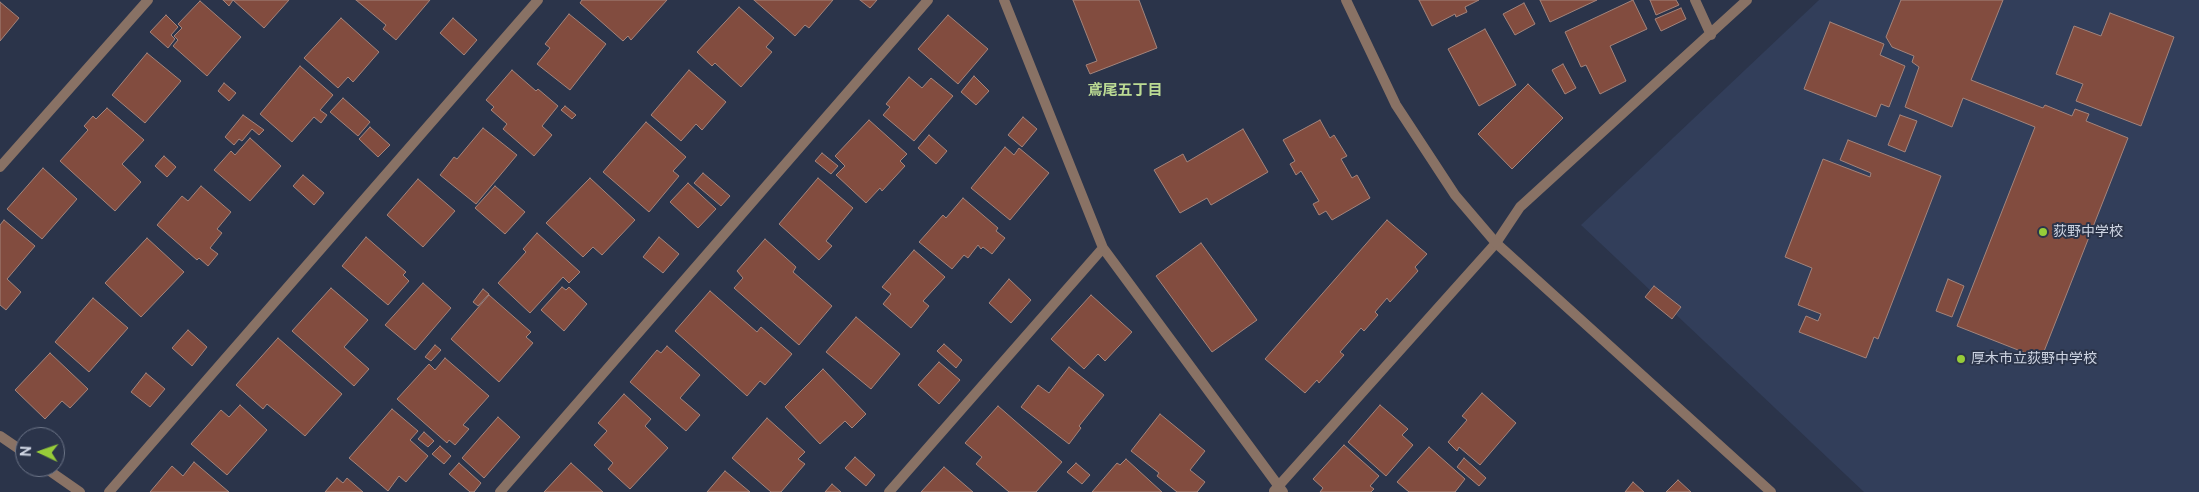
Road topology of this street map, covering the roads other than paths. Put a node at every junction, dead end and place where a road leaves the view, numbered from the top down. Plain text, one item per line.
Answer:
1 (148, 0) edge
2 (538, 0) edge
3 (928, 0) edge
4 (1004, 0) edge
5 (1346, 0) edge
6 (1694, 0) edge
7 (1747, 0) edge
8 (1711, 35) junction
9 (0, 167) edge
10 (1496, 243) junction
11 (1103, 248) junction
12 (0, 436) edge
13 (15, 447) edge
14 (58, 477) edge
15 (1278, 490) edge
16 (80, 492) edge
17 (108, 492) edge
18 (500, 492) edge
19 (889, 492) edge
20 (1771, 492) edge

1 - 9 street
2 - 17 street
3 - 18 street
4 - 11 street
5 - 10 street
6 - 8 street
7 - 8 street
8 - 10 street
10 - 15 street
10 - 20 street
11 - 15 street
11 - 19 street
12 - 13 street
14 - 16 street

